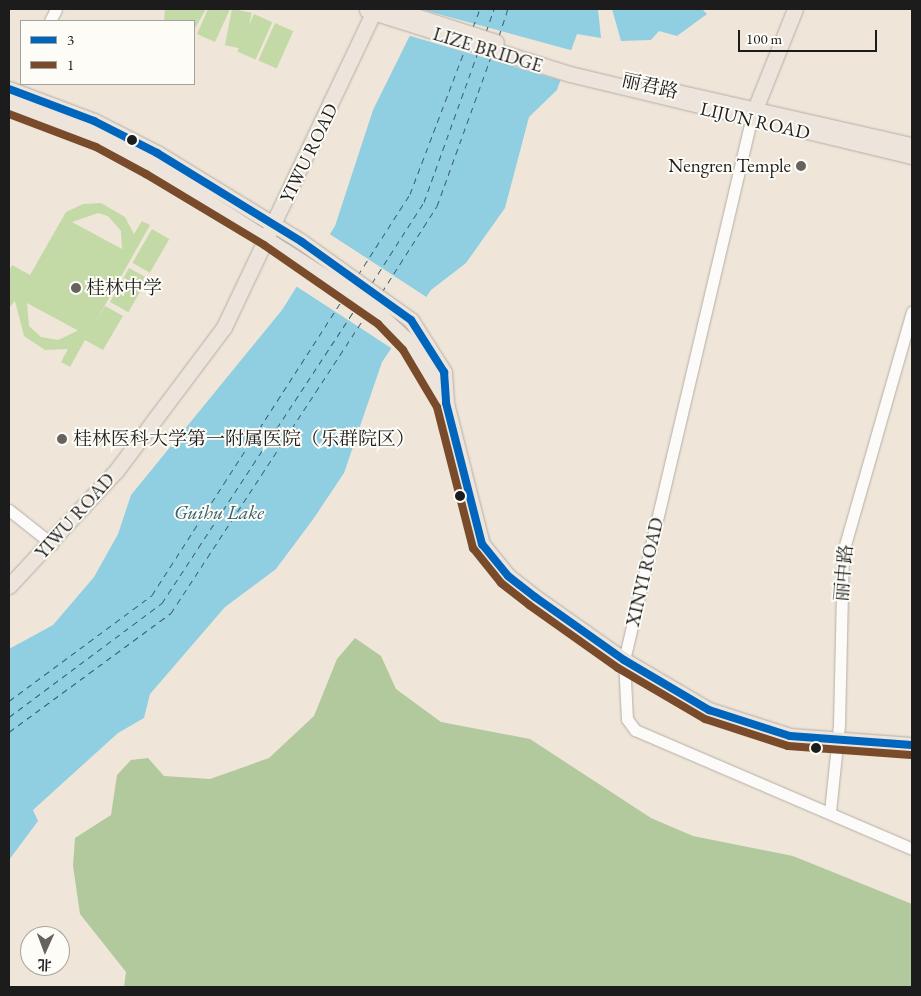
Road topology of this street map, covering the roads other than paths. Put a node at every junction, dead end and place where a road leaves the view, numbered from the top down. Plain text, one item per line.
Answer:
1 (393, 9) edge
2 (795, 9) edge
3 (370, 10) edge
4 (408, 20) junction
5 (571, 70) joint
6 (14, 94) edge
7 (753, 115) junction
8 (912, 146) edge
9 (912, 156) edge
10 (269, 228) junction
11 (297, 248) junction
12 (912, 312) edge
13 (446, 403) junction
14 (9, 510) edge
15 (52, 544) junction
16 (9, 586) edge
17 (624, 660) junction
18 (838, 741) junction
19 (912, 745) edge
20 (830, 812) junction
21 (912, 849) edge

1 - 4 main road
2 - 7 main road
3 - 4 main road
3 - 10 main road, YIWU ROAD
4 - 5 main road, LIZE BRIDGE
5 - 7 main road, LIJUN ROAD
6 - 10 main road
7 - 8 main road
7 - 9 main road, LIJUN ROAD
7 - 17 street, XINYI ROAD
10 - 11 main road
10 - 15 main road, YIWU ROAD
11 - 13 main road
11 - 13 main road
12 - 18 street, 丽中路
13 - 17 main road
14 - 15 street
15 - 16 main road, YIWU ROAD
17 - 18 main road
17 - 20 street, XINYI ROAD
18 - 19 main road
18 - 20 street, 丽中路
20 - 21 street, XINYI ROAD

